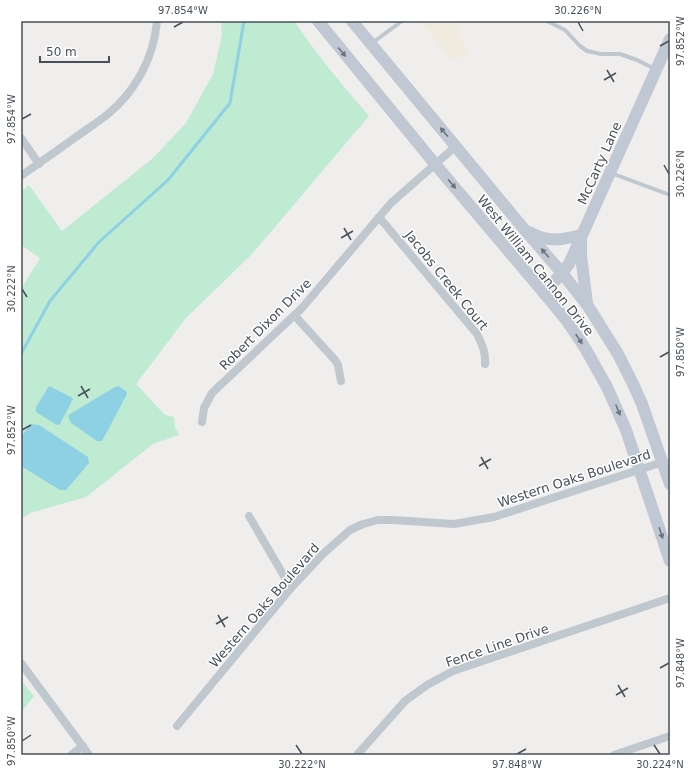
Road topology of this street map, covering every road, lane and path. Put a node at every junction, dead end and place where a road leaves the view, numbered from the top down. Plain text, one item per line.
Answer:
1 (157, 21) edge
2 (318, 21) edge
3 (352, 21) edge
4 (402, 21) edge
5 (547, 21) edge
6 (670, 39) edge
7 (370, 44) junction
8 (656, 70) junction
9 (21, 138) edge
10 (456, 146) junction
11 (39, 164) junction
12 (435, 164) junction
13 (610, 173) junction
14 (21, 176) edge
15 (670, 195) edge
16 (379, 217) junction
17 (524, 229) junction
18 (581, 235) junction
19 (562, 272) junction
20 (544, 293) junction
21 (588, 306) junction
22 (294, 316) junction
23 (485, 364) dead end
24 (341, 381) dead end
25 (202, 422) dead end
26 (663, 462) junction
27 (640, 469) junction
28 (670, 484) edge
29 (249, 516) dead end
30 (670, 561) edge
31 (291, 588) junction
32 (670, 598) edge
33 (21, 664) edge
34 (177, 726) dead end
35 (670, 736) edge
36 (83, 746) junction
37 (71, 755) edge
38 (89, 755) edge
39 (357, 755) edge
40 (614, 755) edge

1 - 11 street
2 -> 12 main road, West William Cannon Drive
3 - 7 main road, West William Cannon Drive
4 - 7 lane
5 - 8 lane
6 - 8 main road, McCarty Lane
10 -> 7 main road, West William Cannon Drive
8 - 13 main road, McCarty Lane
9 - 11 street
10 - 12 street, Robert Dixon Drive
10 - 17 main road, West William Cannon Drive
11 - 14 street
12 - 16 street, Robert Dixon Drive
12 -> 20 main road, West William Cannon Drive
13 - 15 lane
13 - 18 main road, McCarty Lane
16 - 22 street, Robert Dixon Drive
16 - 23 street, Jacobs Creek Court
17 - 18 main road
19 -> 17 main road, West William Cannon Drive
18 - 19 main road, McCarty Lane
18 - 21 main road
19 - 20 main road, McCarty Lane
19 - 21 main road, West William Cannon Drive
20 -> 27 main road, West William Cannon Drive
21 - 26 main road, West William Cannon Drive
22 - 24 street
22 - 25 street, Robert Dixon Drive
26 - 27 street, Western Oaks Boulevard
26 - 28 main road, West William Cannon Drive
27 -> 30 main road, West William Cannon Drive
27 - 31 street, Western Oaks Boulevard
29 - 31 street
31 - 34 street, Western Oaks Boulevard
32 - 39 street, Fence Line Drive
33 - 36 street
35 - 40 street
36 - 37 street
36 - 38 street

